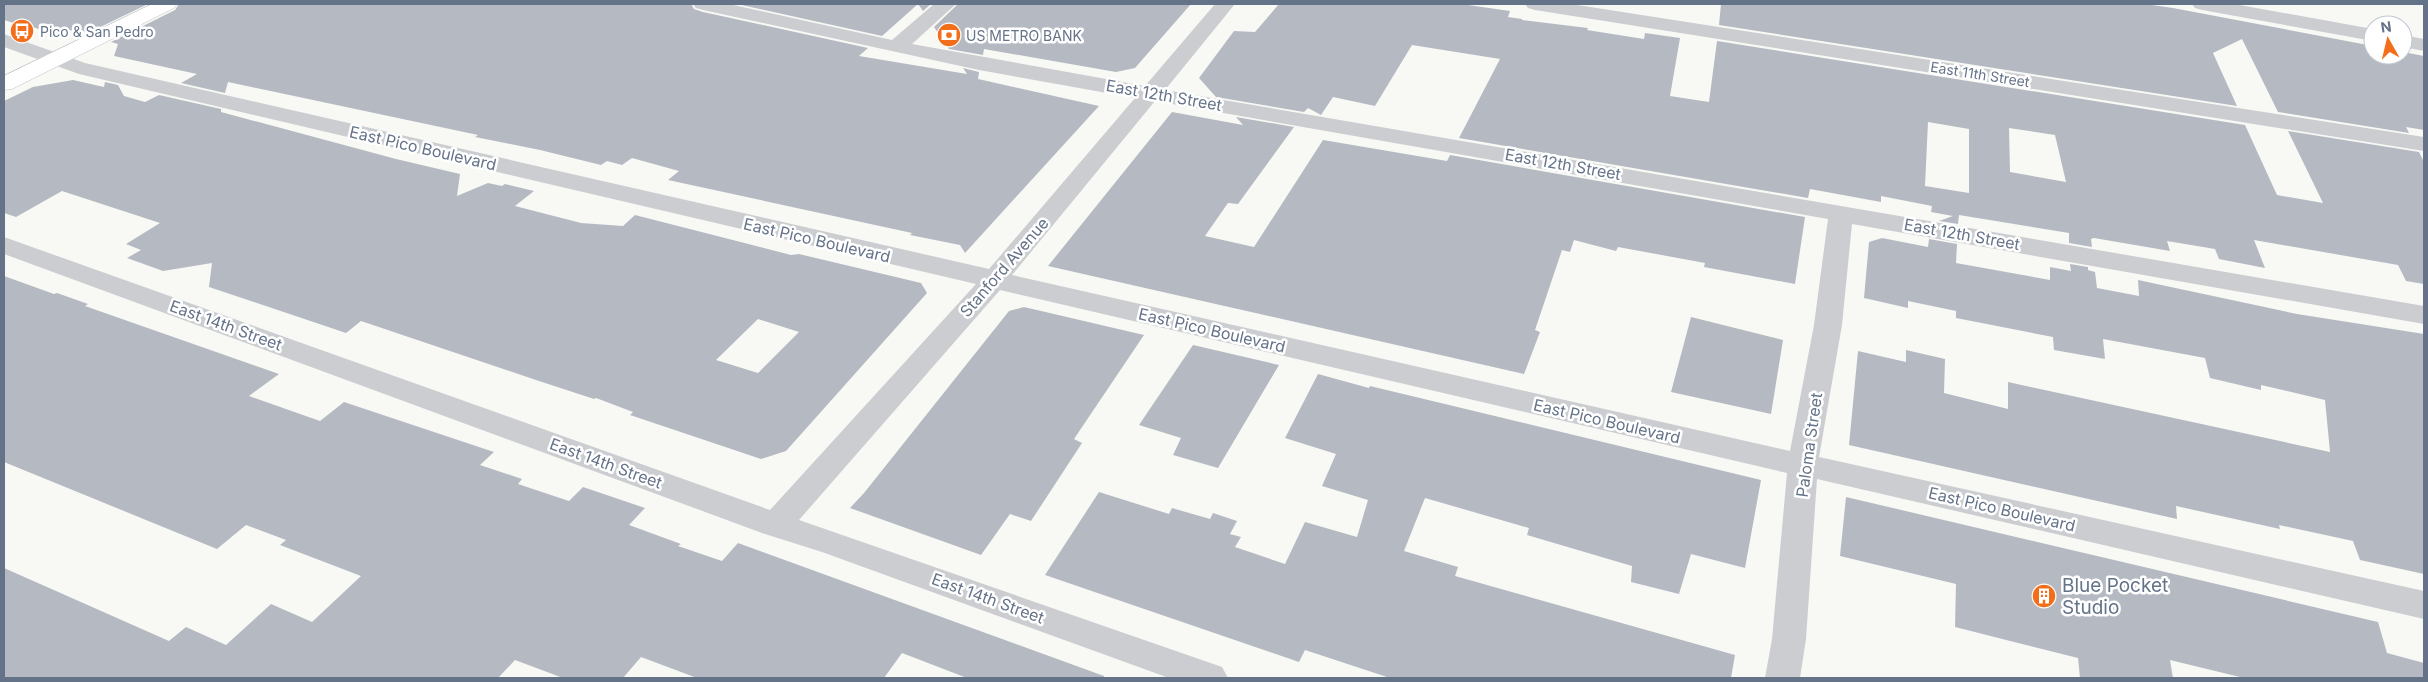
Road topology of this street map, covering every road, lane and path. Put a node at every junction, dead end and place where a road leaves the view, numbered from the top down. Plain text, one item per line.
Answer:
1 (167, 4) edge
2 (704, 4) edge
3 (946, 4) edge
4 (1225, 4) edge
5 (1535, 4) edge
6 (2202, 4) edge
7 (2363, 33) edge
8 (4, 40) edge
9 (896, 47) junction
10 (53, 58) junction
11 (4, 84) edge
12 (1151, 93) junction
13 (2424, 144) edge
14 (1841, 213) junction
15 (4, 245) edge
16 (994, 280) junction
17 (2424, 315) edge
18 (1803, 464) junction
19 (776, 525) junction
20 (2424, 606) edge
21 (1198, 676) edge
22 (1782, 678) edge

1 - 10 main road
2 - 9 street, East 12th Street
3 - 9 street
4 - 12 street, Stanford Avenue
5 - 13 street, East 11th Street
6 - 7 street
8 - 10 street, East Pico Boulevard
9 - 12 street, East 12th Street
10 - 11 main road
10 - 16 street, East Pico Boulevard
12 - 14 street, East 12th Street
12 - 16 street, Stanford Avenue
14 - 17 street, East 12th Street
14 - 18 street, Paloma Street
15 - 19 street, East 14th Street
16 - 18 street, East Pico Boulevard
16 - 19 street, Stanford Avenue
18 - 20 street, East Pico Boulevard
18 - 22 street, Paloma Street
19 - 21 street, East 14th Street

